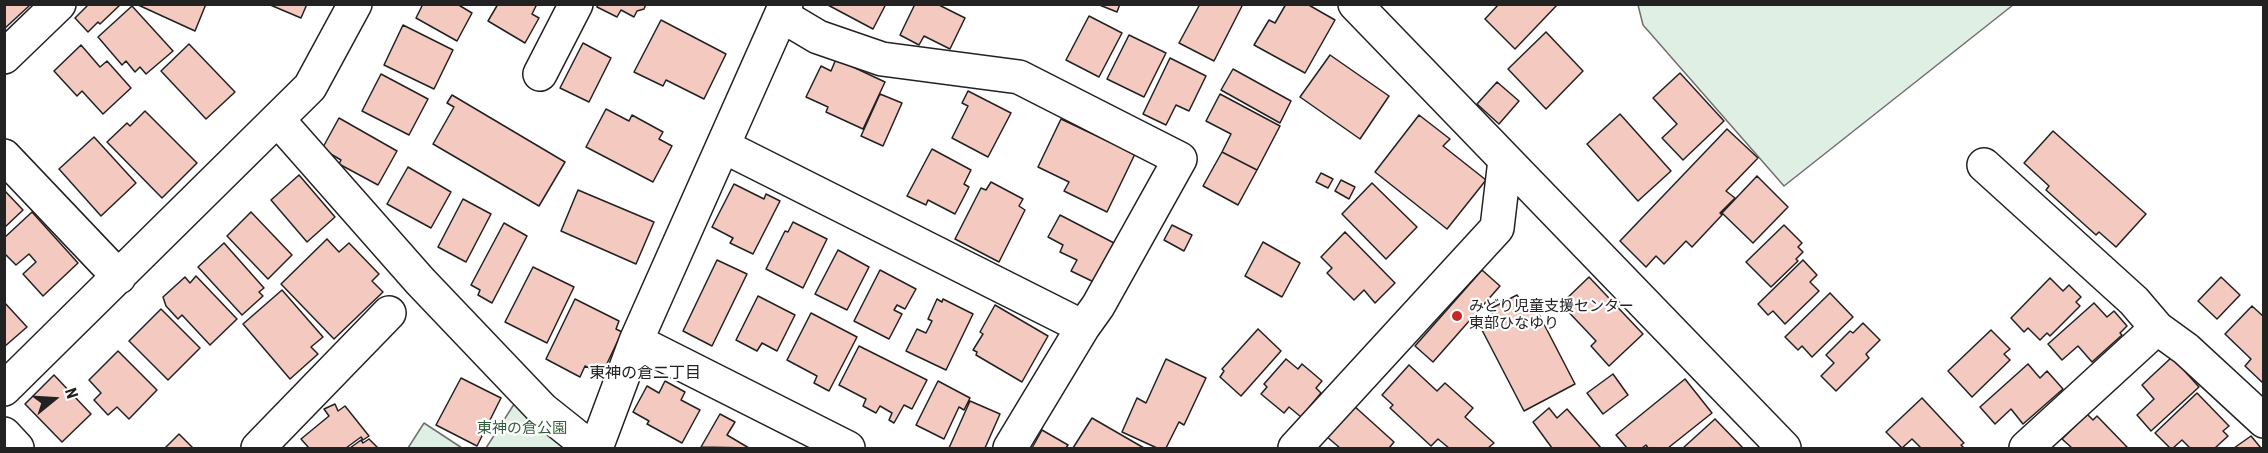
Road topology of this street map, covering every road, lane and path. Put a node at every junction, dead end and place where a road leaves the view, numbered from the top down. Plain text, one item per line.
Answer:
1 (59, 4) edge
2 (355, 4) edge
3 (576, 4) edge
4 (1361, 6) edge
5 (783, 10) edge
6 (4, 57) edge
7 (540, 74) dead end
8 (278, 120) junction
9 (723, 146) junction
10 (4, 156) edge
11 (1505, 160) junction
12 (1984, 165) dead end
13 (119, 277) junction
14 (389, 313) dead end
15 (1083, 327) junction
16 (2157, 328) junction
17 (636, 341) junction
18 (4, 389) edge
19 (2264, 421) edge
20 (4, 434) edge
21 (16, 448) edge
22 (258, 448) edge
23 (591, 448) edge
24 (596, 448) edge
25 (848, 448) edge
26 (1010, 448) edge
27 (1295, 448) edge
28 (1784, 448) edge
29 (2026, 448) edge

1 - 6 street
2 - 8 street
3 - 7 street
4 - 11 street
5 - 9 street
5 - 15 street
8 - 13 street
8 - 23 street
9 - 15 street
9 - 17 street
10 - 13 street
11 - 27 street
11 - 28 street
12 - 16 street
13 - 18 street
14 - 22 street
15 - 26 street
16 - 19 street
16 - 29 street
17 - 24 street
17 - 25 street
20 - 21 street

